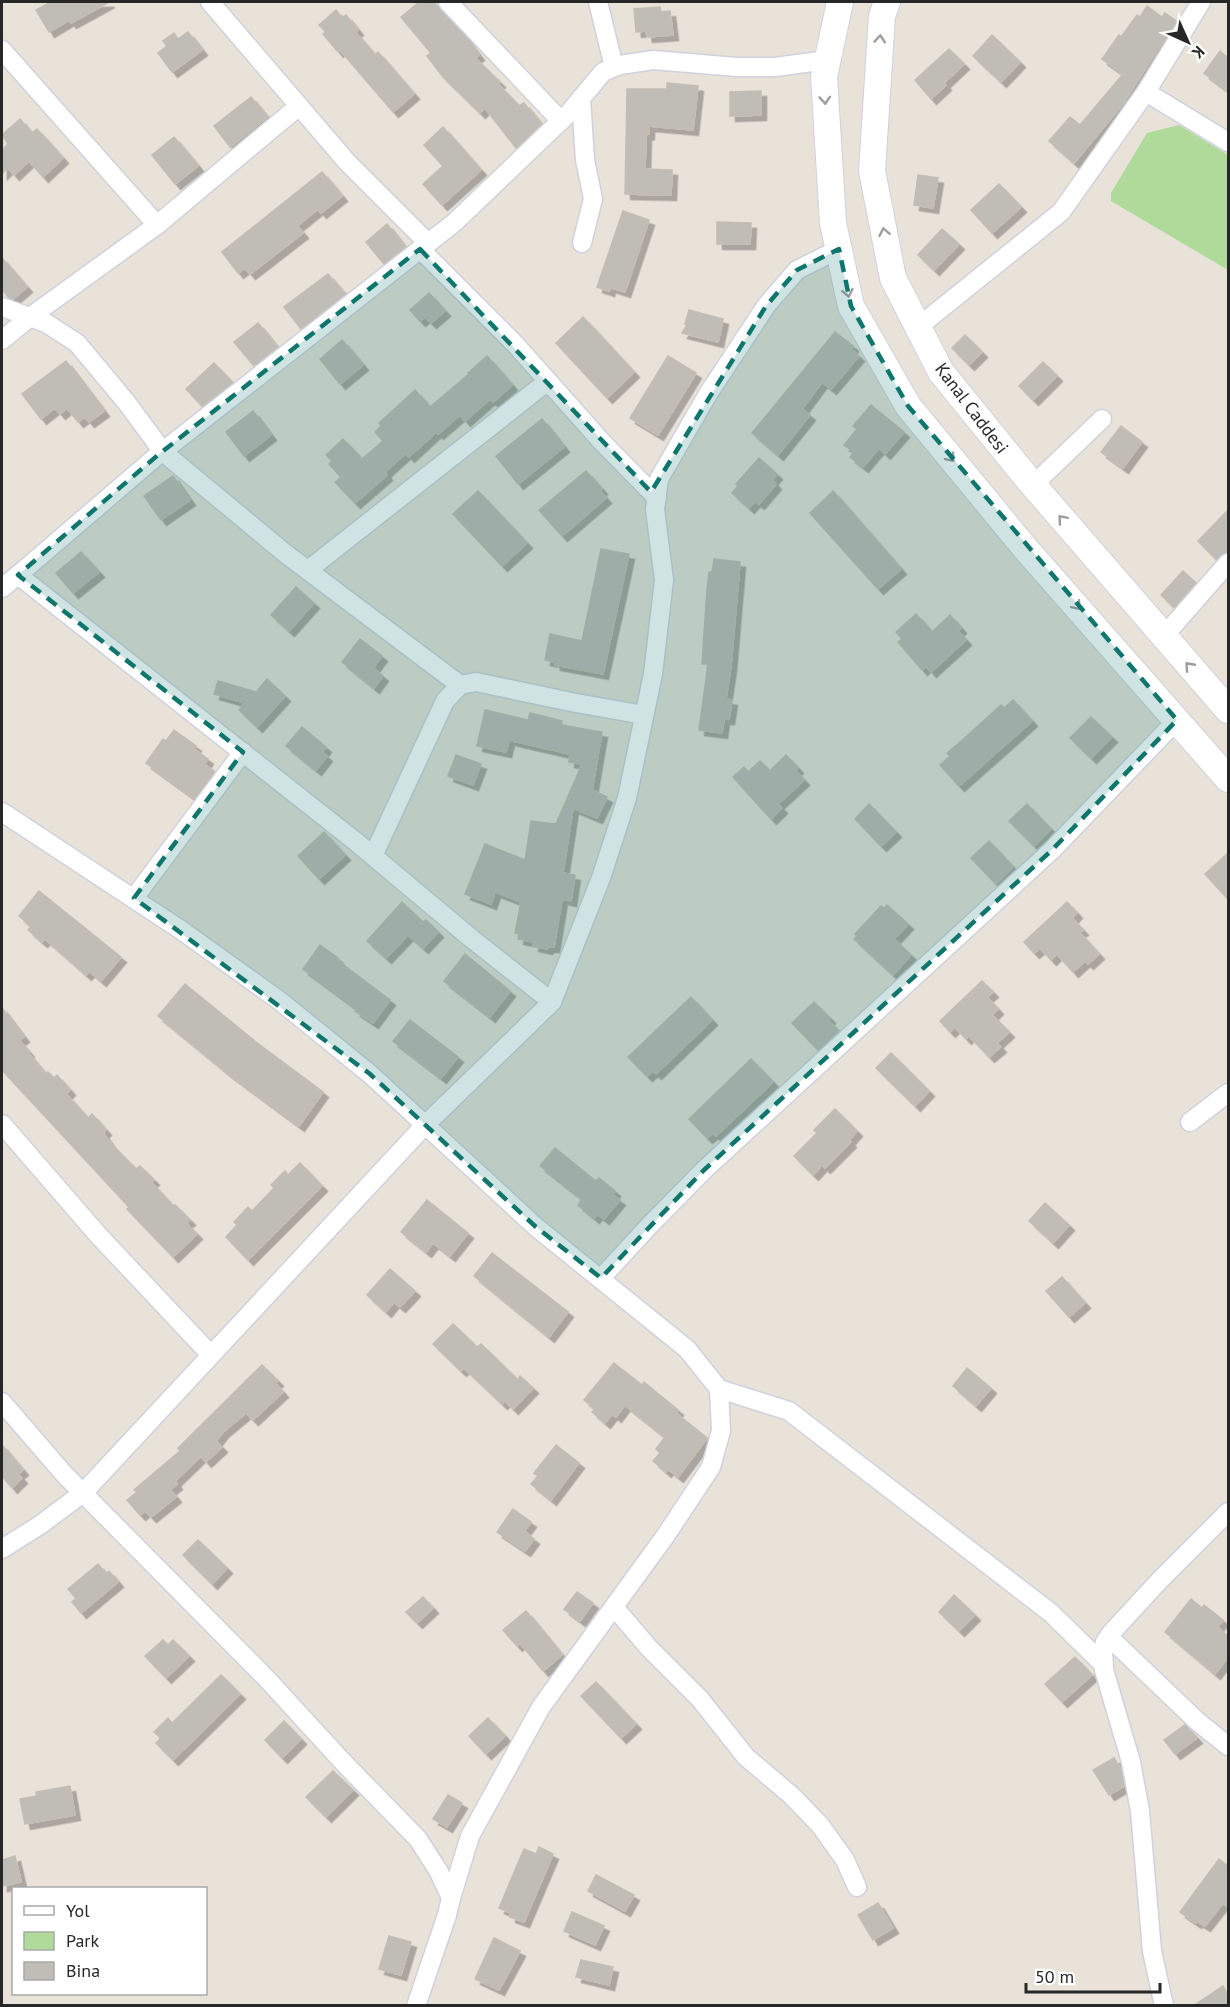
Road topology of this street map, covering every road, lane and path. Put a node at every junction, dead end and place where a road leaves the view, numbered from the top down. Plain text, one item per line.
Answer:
1 (210, 2) edge
2 (448, 2) edge
3 (598, 2) edge
4 (840, 2) edge
5 (887, 2) edge
6 (1201, 2) edge
7 (2, 50) edge
8 (827, 60) junction
9 (614, 67) junction
10 (1146, 92) junction
11 (581, 99) junction
12 (299, 106) junction
13 (561, 121) junction
14 (1228, 142) edge
15 (157, 225) junction
16 (582, 243) dead end
17 (424, 246) junction
18 (839, 249) junction
19 (2, 307) edge
20 (30, 317) junction
21 (918, 327) junction
22 (2, 340) edge
23 (548, 381) junction
24 (1102, 419) dead end
25 (163, 452) junction
26 (1033, 485) junction
27 (657, 498) junction
28 (1228, 563) edge
29 (308, 570) junction
30 (18, 575) junction
31 (2, 588) edge
32 (1163, 637) junction
33 (460, 685) junction
34 (1228, 710) edge
35 (644, 715) junction
36 (1177, 720) junction
37 (243, 752) junction
38 (1228, 779) edge
39 (2, 812) edge
40 (373, 856) junction
41 (134, 898) junction
42 (552, 1002) junction
43 (1228, 1094) edge
44 (1190, 1122) dead end
45 (2, 1124) edge
46 (424, 1125) junction
47 (601, 1278) junction
48 (211, 1355) junction
49 (719, 1389) junction
50 (2, 1402) edge
51 (83, 1493) junction
52 (1228, 1512) edge
53 (2, 1549) edge
54 (614, 1606) junction
55 (1109, 1637) junction
56 (1104, 1665) junction
57 (1228, 1746) edge
58 (857, 1887) dead end
59 (451, 1898) junction
60 (416, 2006) edge
61 (1164, 2006) edge

1 - 12 street
2 - 13 street
3 - 9 street
4 - 8 main road
21 -> 5 main road, Kanal Caddesi
6 - 10 street
7 - 15 street
8 - 9 street
8 -> 18 main road
9 - 11 street
10 - 14 street
10 - 21 street
11 - 13 street
11 - 16 street
12 - 15 street
12 - 17 street
13 - 17 street
15 - 20 street
17 - 23 street
17 - 25 street
18 - 27 street
18 -> 36 main road
19 - 20 street
20 - 22 street
20 - 25 street
21 - 26 main road, Kanal Caddesi
23 - 27 street
23 - 29 street
24 - 26 street
25 - 29 street
25 - 30 street
32 -> 26 main road, Kanal Caddesi
27 - 35 street
28 - 32 street
29 - 33 street
30 - 31 street
30 - 37 street
34 -> 32 main road, Kanal Caddesi
33 - 35 street
33 - 40 street
35 - 42 street
36 - 38 main road
36 - 47 street
37 - 40 street
37 - 41 street
39 - 41 street
40 - 42 street
41 - 46 street
42 - 46 street
43 - 44 street
45 - 48 street
46 - 47 street
46 - 48 street
47 - 49 street
48 - 51 street
49 - 54 street
49 - 56 street
50 - 51 street
51 - 53 street
51 - 59 street
52 - 55 street
54 - 58 street
54 - 59 street
55 - 56 street
55 - 57 street
56 - 61 street
59 - 60 street

